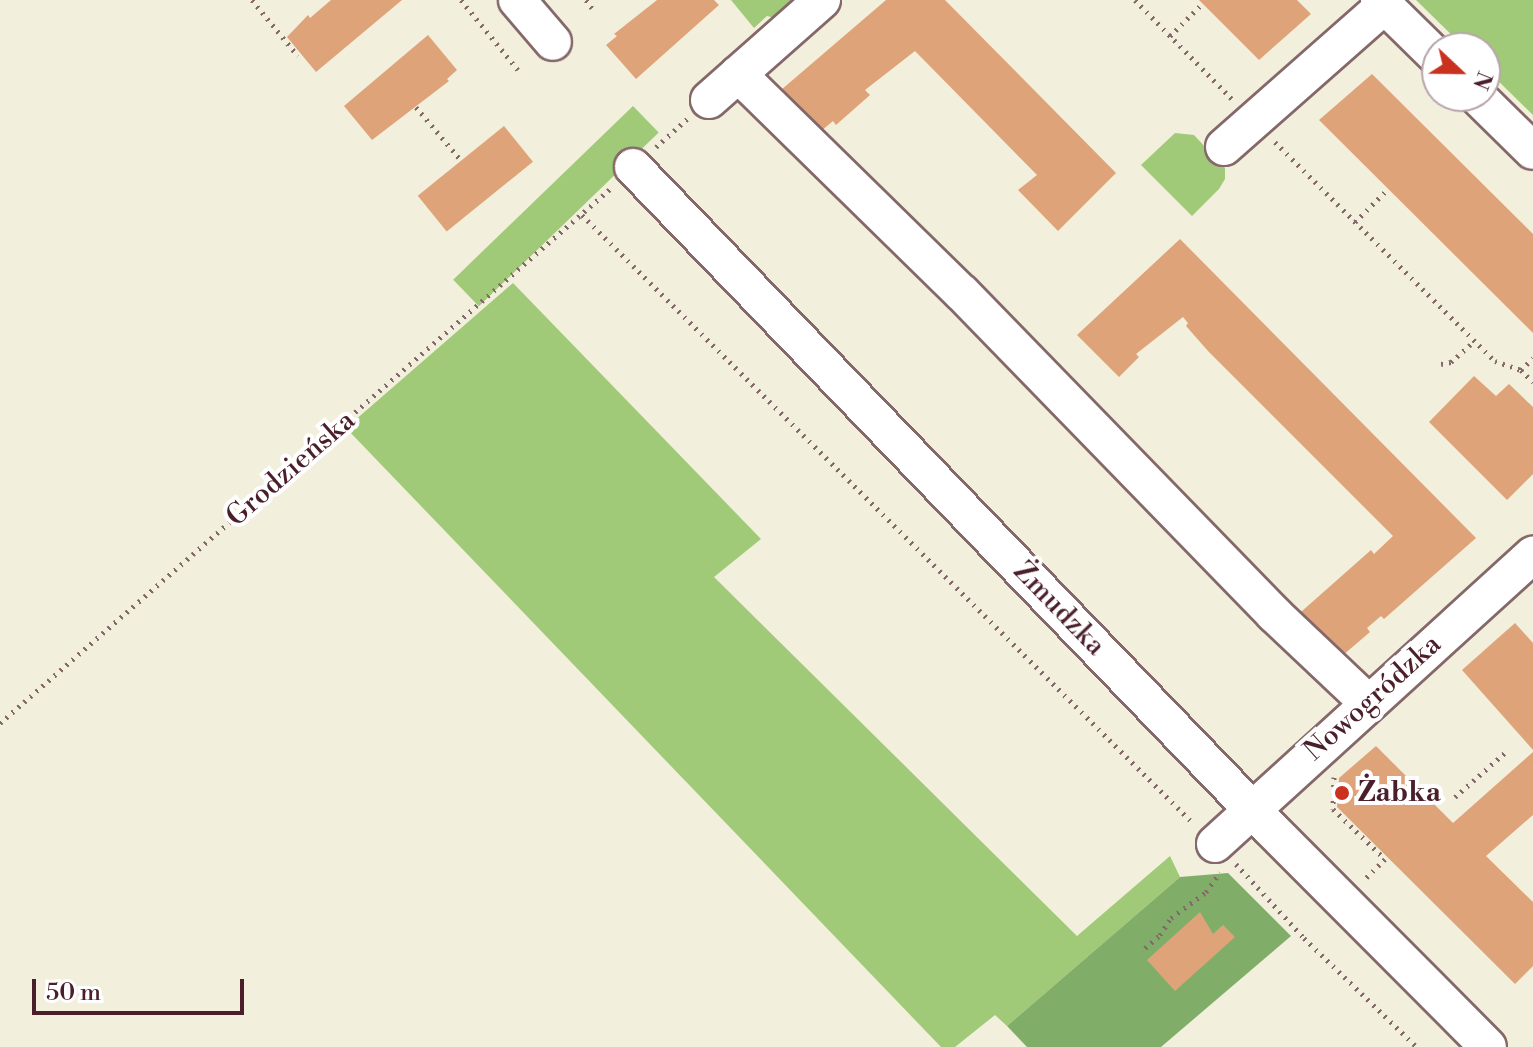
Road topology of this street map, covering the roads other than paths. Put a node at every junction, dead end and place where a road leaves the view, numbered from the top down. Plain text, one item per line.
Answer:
1 (517, 0) edge
2 (822, 0) edge
3 (1382, 3) edge
4 (1421, 41) edge
5 (553, 42) dead end
6 (738, 74) junction
7 (709, 100) dead end
8 (1493, 112) edge
9 (1224, 147) dead end
10 (1533, 151) edge
11 (633, 167) dead end
12 (1533, 555) edge
13 (1368, 703) junction
14 (1252, 810) junction
15 (1224, 852) road end
16 (1488, 1047) edge

1 - 5 street
2 - 6 street
3 - 4 street
3 - 9 street
6 - 7 street
6 - 13 street
8 - 10 street
11 - 14 street, Żmudzka
12 - 13 street, Nowogródzka
13 - 14 street, Nowogródzka
14 - 15 street, Nowogródzka
14 - 16 street, Żmudzka

